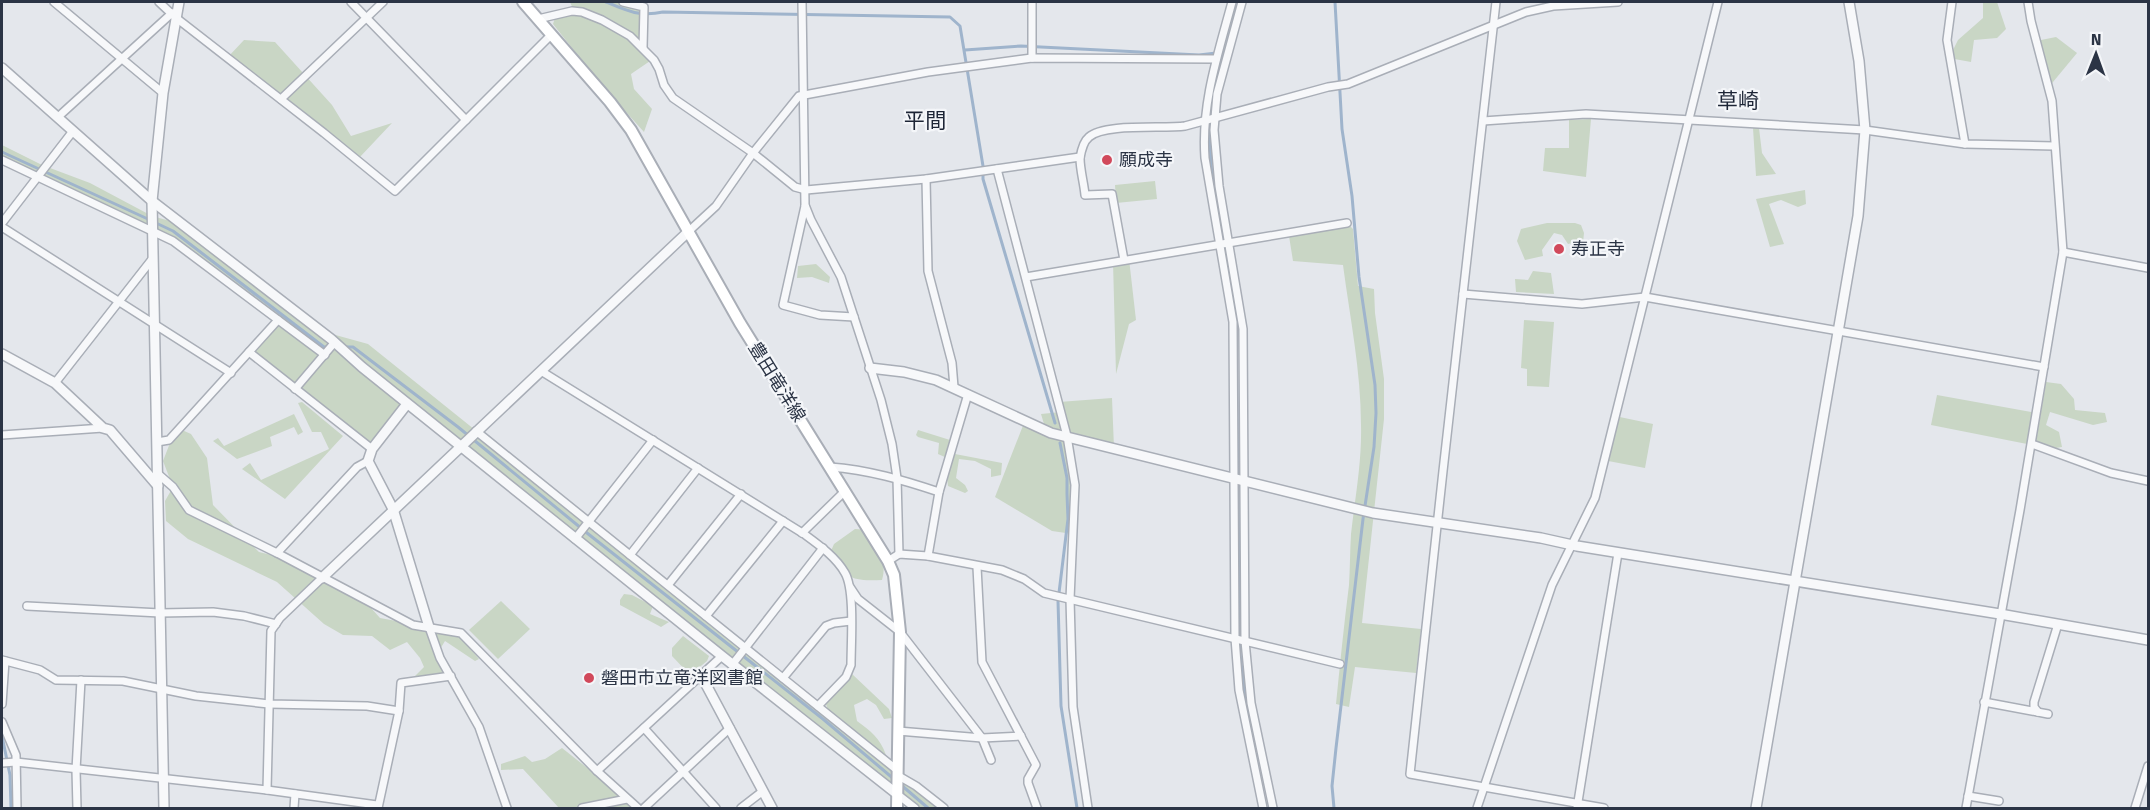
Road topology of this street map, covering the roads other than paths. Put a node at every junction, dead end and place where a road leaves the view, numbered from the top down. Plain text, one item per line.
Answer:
1 (54, 2) edge
2 (159, 2) edge
3 (179, 2) edge
4 (351, 2) edge
5 (383, 2) edge
6 (523, 2) edge
7 (623, 2) edge
8 (802, 2) edge
9 (1032, 2) edge
10 (1232, 2) edge
11 (1242, 2) edge
12 (1496, 2) edge
13 (1618, 2) edge
14 (1718, 2) edge
15 (1849, 2) edge
16 (1952, 2) edge
17 (2028, 2) edge
18 (173, 15) junction
19 (366, 17) junction
20 (538, 20) junction
21 (1494, 25) junction
22 (551, 35) junction
23 (643, 48) junction
24 (1032, 58) junction
25 (123, 59) junction
26 (1216, 59) junction
27 (2, 68) edge
28 (163, 93) junction
29 (804, 95) junction
30 (281, 99) junction
31 (58, 117) junction
32 (1214, 118) junction
33 (466, 120) junction
34 (1204, 121) junction
35 (1484, 121) junction
36 (1689, 121) junction
37 (1864, 130) junction
38 (73, 131) junction
39 (1965, 144) junction
40 (2054, 147) junction
41 (753, 153) junction
42 (1080, 157) junction
43 (2, 160) edge
44 (997, 169) junction
45 (38, 177) junction
46 (926, 179) junction
47 (806, 190) junction
48 (152, 201) junction
49 (805, 205) junction
50 (1347, 223) dead end
51 (2, 225) edge
52 (689, 231) junction
53 (153, 232) junction
54 (1229, 243) junction
55 (1219, 244) junction
56 (2063, 252) junction
57 (153, 258) junction
58 (1124, 260) junction
59 (2148, 268) edge
60 (1026, 277) junction
61 (1463, 294) junction
62 (1645, 297) junction
63 (118, 302) junction
64 (854, 317) junction
65 (278, 320) junction
66 (154, 325) junction
67 (1838, 330) junction
68 (335, 342) junction
69 (249, 352) junction
70 (2, 354) edge
71 (325, 355) junction
72 (2044, 367) junction
73 (870, 368) junction
74 (541, 371) junction
75 (231, 373) junction
76 (55, 383) junction
77 (954, 387) junction
78 (295, 389) junction
79 (968, 394) junction
80 (407, 404) junction
81 (104, 428) junction
82 (476, 431) junction
83 (2, 435) edge
84 (1068, 436) junction
85 (653, 440) junction
86 (157, 442) junction
87 (2032, 444) junction
88 (460, 446) junction
89 (372, 449) junction
90 (369, 461) junction
91 (830, 467) junction
92 (699, 468) junction
93 (158, 473) junction
94 (897, 478) junction
95 (1239, 479) junction
96 (2148, 481) edge
97 (158, 486) junction
98 (845, 491) junction
99 (939, 492) junction
100 (741, 494) junction
101 (393, 509) junction
102 (783, 521) junction
103 (1437, 522) junction
104 (590, 523) junction
105 (802, 533) junction
106 (576, 539) junction
107 (1572, 546) junction
108 (823, 548) junction
109 (277, 553) junction
110 (1618, 553) junction
111 (899, 554) junction
112 (630, 555) junction
113 (928, 556) junction
114 (888, 561) junction
115 (977, 567) junction
116 (322, 578) junction
117 (1794, 582) junction
118 (668, 585) junction
119 (850, 587) junction
120 (1070, 599) junction
121 (27, 606) dead end
122 (160, 613) junction
123 (2000, 614) junction
124 (706, 616) junction
125 (851, 621) junction
126 (276, 624) junction
127 (2058, 624) junction
128 (429, 627) junction
129 (900, 632) junction
130 (1235, 638) junction
131 (2148, 640) edge
132 (1245, 641) junction
133 (746, 648) junction
134 (722, 657) junction
135 (4, 661) edge
136 (1340, 664) dead end
137 (732, 665) junction
138 (451, 676) junction
139 (702, 676) junction
140 (783, 678) junction
141 (81, 680) junction
142 (162, 690) junction
143 (1984, 702) junction
144 (2, 704) edge
145 (269, 704) junction
146 (818, 706) junction
147 (399, 711) junction
148 (2038, 712) junction
149 (2048, 714) dead end
150 (2, 722) edge
151 (644, 728) junction
152 (730, 728) junction
153 (898, 731) junction
154 (1021, 736) junction
155 (982, 738) junction
156 (991, 760) dead end
157 (16, 762) junction
158 (2, 763) edge
159 (2148, 766) edge
160 (75, 770) junction
161 (597, 771) junction
162 (684, 772) junction
163 (897, 772) junction
164 (163, 778) junction
165 (1484, 787) junction
166 (267, 790) junction
167 (763, 791) junction
168 (295, 794) junction
169 (897, 794) junction
170 (1968, 796) junction
171 (627, 799) junction
172 (1999, 801) dead end
173 (1578, 806) edge
174 (377, 807) edge
175 (17, 808) edge
176 (77, 808) edge
177 (164, 808) edge
178 (294, 808) edge
179 (507, 808) edge
180 (582, 808) edge
181 (638, 808) edge
182 (644, 808) edge
183 (716, 808) edge
184 (741, 808) edge
185 (772, 808) edge
186 (897, 808) edge
187 (915, 808) edge
188 (944, 808) edge
189 (1035, 808) edge
190 (1088, 808) edge
191 (1263, 808) edge
192 (1273, 808) edge
193 (1477, 808) edge
194 (1604, 808) edge
195 (1756, 808) edge
196 (1966, 808) edge
197 (2135, 808) edge

1 - 25 street
2 - 18 street
3 - 18 street
4 - 19 street
5 - 19 street
6 - 20 main road, 豊田竜洋線
7 - 23 street
8 - 29 street
9 - 24 street
10 - 26 street
11 - 32 street
12 - 21 street
13 - 21 street
14 - 36 street
15 - 37 street
16 - 39 street
17 - 40 street
18 - 25 street
18 - 28 street
18 - 30 street
19 - 30 street
19 - 33 street
20 - 22 main road, 豊田竜洋線
20 - 23 street
21 - 32 street
21 - 35 street
22 - 33 street
22 - 52 main road, 豊田竜洋線
23 - 41 street
24 - 26 street
24 - 29 street
25 - 28 street
25 - 31 street
26 - 34 street
27 - 31 street
28 - 48 street
29 - 41 street
29 - 47 street
30 - 33 street
31 - 38 street
32 - 34 street
32 - 54 street
34 - 42 street
34 - 55 street
35 - 36 street
35 - 61 street
36 - 37 street
36 - 62 street
37 - 39 street
37 - 67 street
38 - 45 street
38 - 48 street
39 - 40 street
40 - 56 street
41 - 47 street
41 - 52 street
42 - 44 street
42 - 58 street
43 - 45 street
44 - 46 street
44 - 60 street
45 - 51 street
45 - 53 street
46 - 47 street
46 - 77 street
47 - 49 street
48 - 53 street
48 - 68 street
49 - 64 street
49 - 64 street
50 - 54 street
51 - 63 street
52 - 74 street
52 - 91 main road, 豊田竜洋線
53 - 57 street
53 - 65 street
54 - 55 street
54 - 95 street
55 - 58 street
55 - 95 street
56 - 59 street
56 - 72 street
57 - 63 street
57 - 66 street
58 - 60 street
60 - 84 street
61 - 62 street
61 - 103 street
62 - 67 street
62 - 107 street
63 - 66 street
63 - 76 street
64 - 73 street
65 - 69 street
65 - 71 street
66 - 75 street
66 - 86 street
67 - 72 street
67 - 117 street
68 - 71 street
68 - 80 street
69 - 75 street
69 - 78 street
70 - 76 street
71 - 78 street
72 - 87 street
73 - 77 street
73 - 94 street
74 - 82 street
74 - 85 street
75 - 86 street
76 - 81 street
77 - 79 street
78 - 89 street
79 - 84 street
79 - 99 street
80 - 88 street
80 - 89 street
81 - 83 street
81 - 97 street
82 - 88 street
82 - 104 street
84 - 95 street
84 - 120 street
85 - 92 street
85 - 104 street
86 - 93 street
87 - 96 street
87 - 123 street
88 - 101 street
88 - 106 street
89 - 90 street
90 - 101 street
90 - 109 street
91 - 94 street
91 - 98 main road, 豊田竜洋線
92 - 100 street
92 - 112 street
93 - 97 street
93 - 109 street
94 - 99 street
94 - 111 street
95 - 103 street
95 - 130 street
95 - 132 street
97 - 122 street
98 - 105 street
98 - 114 main road, 豊田竜洋線
99 - 113 street
100 - 102 street
100 - 118 street
101 - 116 street
101 - 128 street
102 - 105 street
102 - 124 street
103 - 107 street
103 - 165 street
104 - 106 street
104 - 112 street
105 - 108 street
106 - 134 street
107 - 110 street
107 - 165 street
108 - 119 street
108 - 133 street
109 - 116 street
110 - 117 street
110 - 173 street
111 - 113 street
111 - 114 street
112 - 118 street
113 - 115 street
114 - 129 main road, 豊田竜洋線
115 - 120 street
115 - 154 street
116 - 126 street
116 - 128 street
117 - 123 street
117 - 195 street
118 - 124 street
119 - 125 street
119 - 129 street
120 - 130 street
120 - 190 street
121 - 122 street
122 - 126 street
122 - 142 street
123 - 127 street
123 - 143 street
124 - 133 street
125 - 140 street
125 - 146 street
126 - 145 street
127 - 131 street
127 - 148 street
128 - 138 street
128 - 161 street
129 - 153 main road, 豊田竜洋線
129 - 155 street
130 - 132 street
130 - 191 street
132 - 136 street
132 - 192 street
133 - 137 street
133 - 140 street
134 - 137 street
134 - 139 street
135 - 141 street
135 - 144 street
137 - 169 street
138 - 147 street
138 - 179 street
139 - 151 street
139 - 152 street
140 - 146 street
141 - 142 street
141 - 160 street
142 - 145 street
142 - 164 street
143 - 148 street
143 - 170 street
145 - 147 street
145 - 166 street
146 - 163 street
147 - 174 street
148 - 149 street
150 - 157 street
151 - 161 street
151 - 162 street
152 - 162 street
152 - 167 street
153 - 155 street
153 - 163 main road, 豊田竜洋線
154 - 155 street
154 - 189 street
155 - 156 street
157 - 158 street
157 - 160 street
157 - 175 street
159 - 197 street
160 - 164 street
160 - 176 street
161 - 171 street
162 - 182 street
162 - 183 street
163 - 169 main road, 豊田竜洋線
163 - 188 street
164 - 166 street
164 - 177 street
165 - 173 street
165 - 193 street
166 - 168 street
167 - 184 street
167 - 185 street
168 - 174 street
168 - 178 street
169 - 186 main road, 豊田竜洋線
169 - 187 street
170 - 172 street
170 - 196 street
171 - 180 street
171 - 181 street
173 - 194 street

